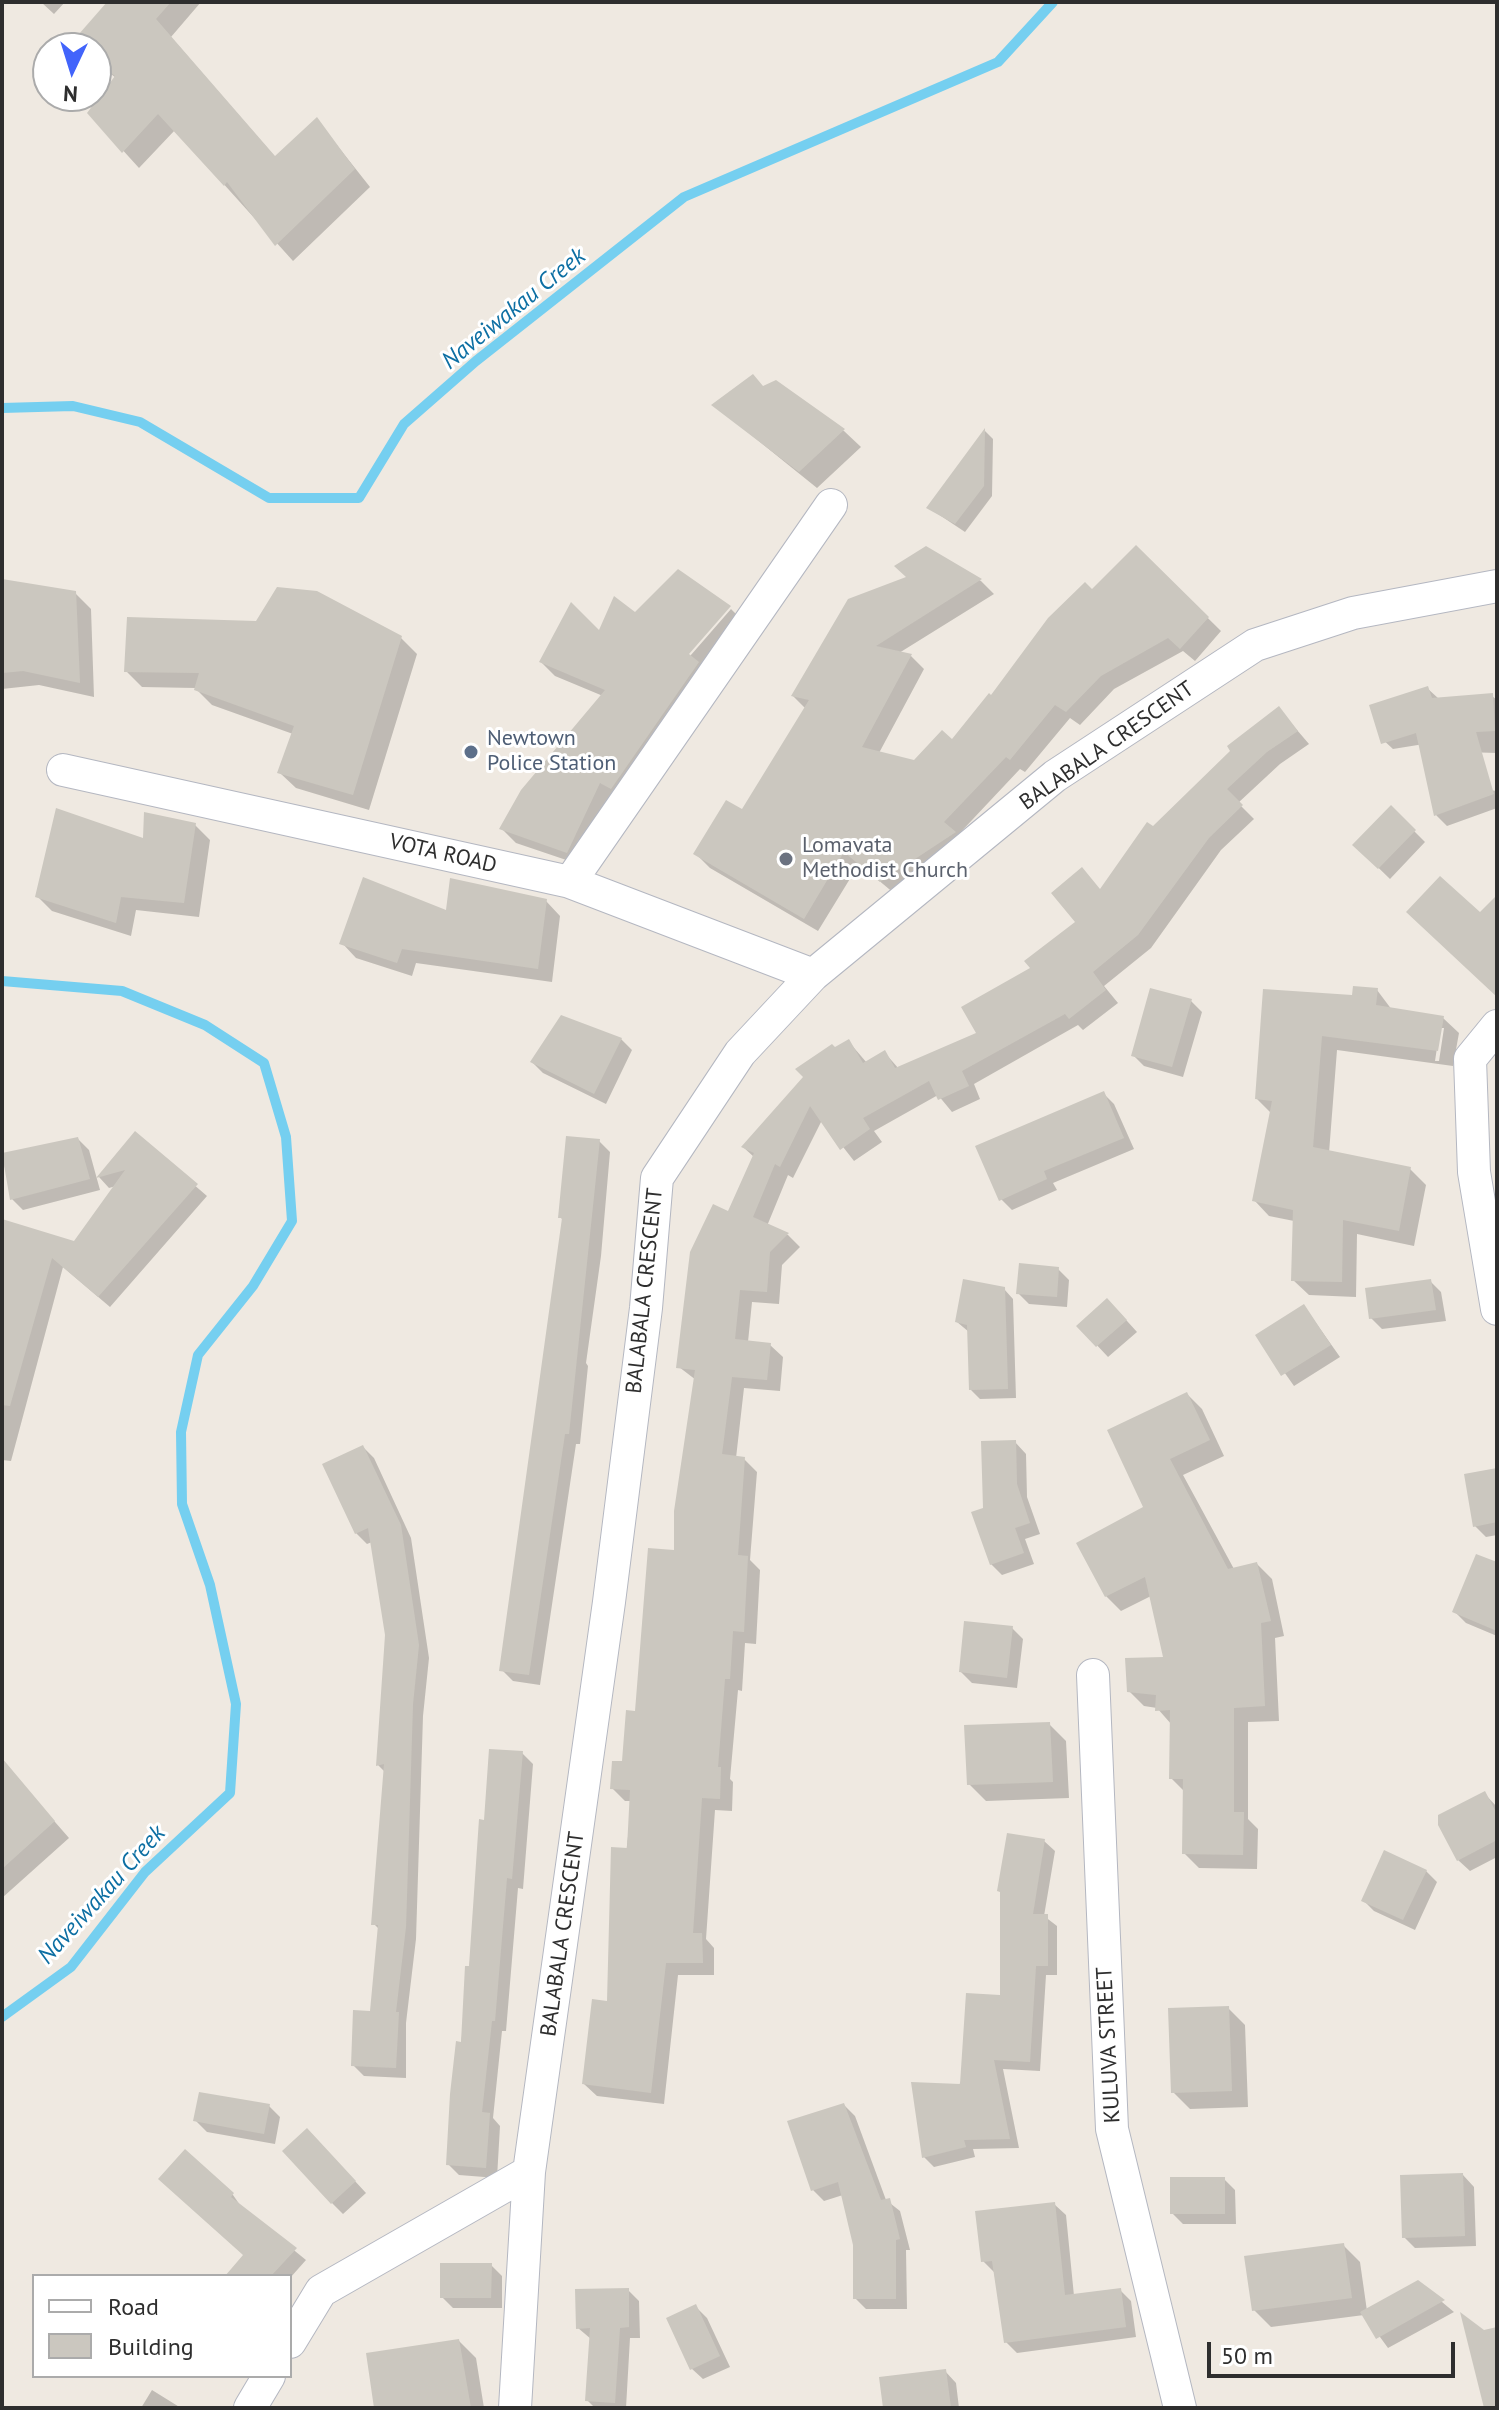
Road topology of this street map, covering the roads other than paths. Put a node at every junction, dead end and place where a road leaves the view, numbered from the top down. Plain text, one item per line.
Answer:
1 (831, 505) dead end
2 (1497, 586) edge
3 (63, 770) dead end
4 (570, 882) junction
5 (813, 975) junction
6 (1497, 1026) edge
7 (1497, 1309) edge
8 (1093, 1675) dead end
9 (529, 2172) junction
10 (292, 2339) edge
11 (268, 2378) edge
12 (250, 2408) edge
13 (515, 2408) edge
14 (1180, 2408) edge

1 - 4 street
2 - 5 street, BALABALA CRESCENT
3 - 4 street, VOTA ROAD
4 - 5 street, VOTA ROAD
5 - 9 street, BALABALA CRESCENT
6 - 7 street
8 - 14 street, KULUVA STREET
9 - 10 street
9 - 13 street, BALABALA CRESCENT
11 - 12 street

